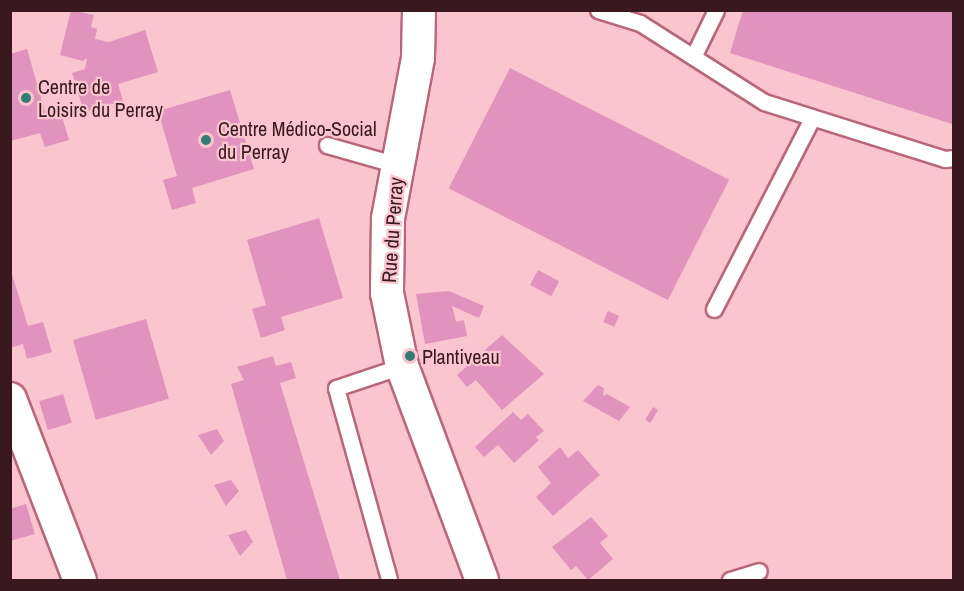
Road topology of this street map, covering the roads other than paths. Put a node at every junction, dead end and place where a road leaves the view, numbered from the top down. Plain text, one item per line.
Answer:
1 (419, 10) edge
2 (598, 10) edge
3 (716, 10) edge
4 (694, 56) junction
5 (812, 118) junction
6 (327, 145) dead end
7 (954, 158) edge
8 (397, 165) junction
9 (714, 309) dead end
10 (402, 366) junction
11 (10, 399) edge
12 (759, 571) dead end
13 (389, 579) dead end
14 (80, 580) edge
15 (482, 580) edge
16 (730, 580) edge

1 - 8 street, Rue du Perray
2 - 4 lane
3 - 4 lane
4 - 5 lane
5 - 7 lane
5 - 9 lane
6 - 8 lane
8 - 10 street, Rue du Perray
10 - 13 lane
10 - 15 street, Rue du Perray
11 - 14 street
12 - 16 lane

